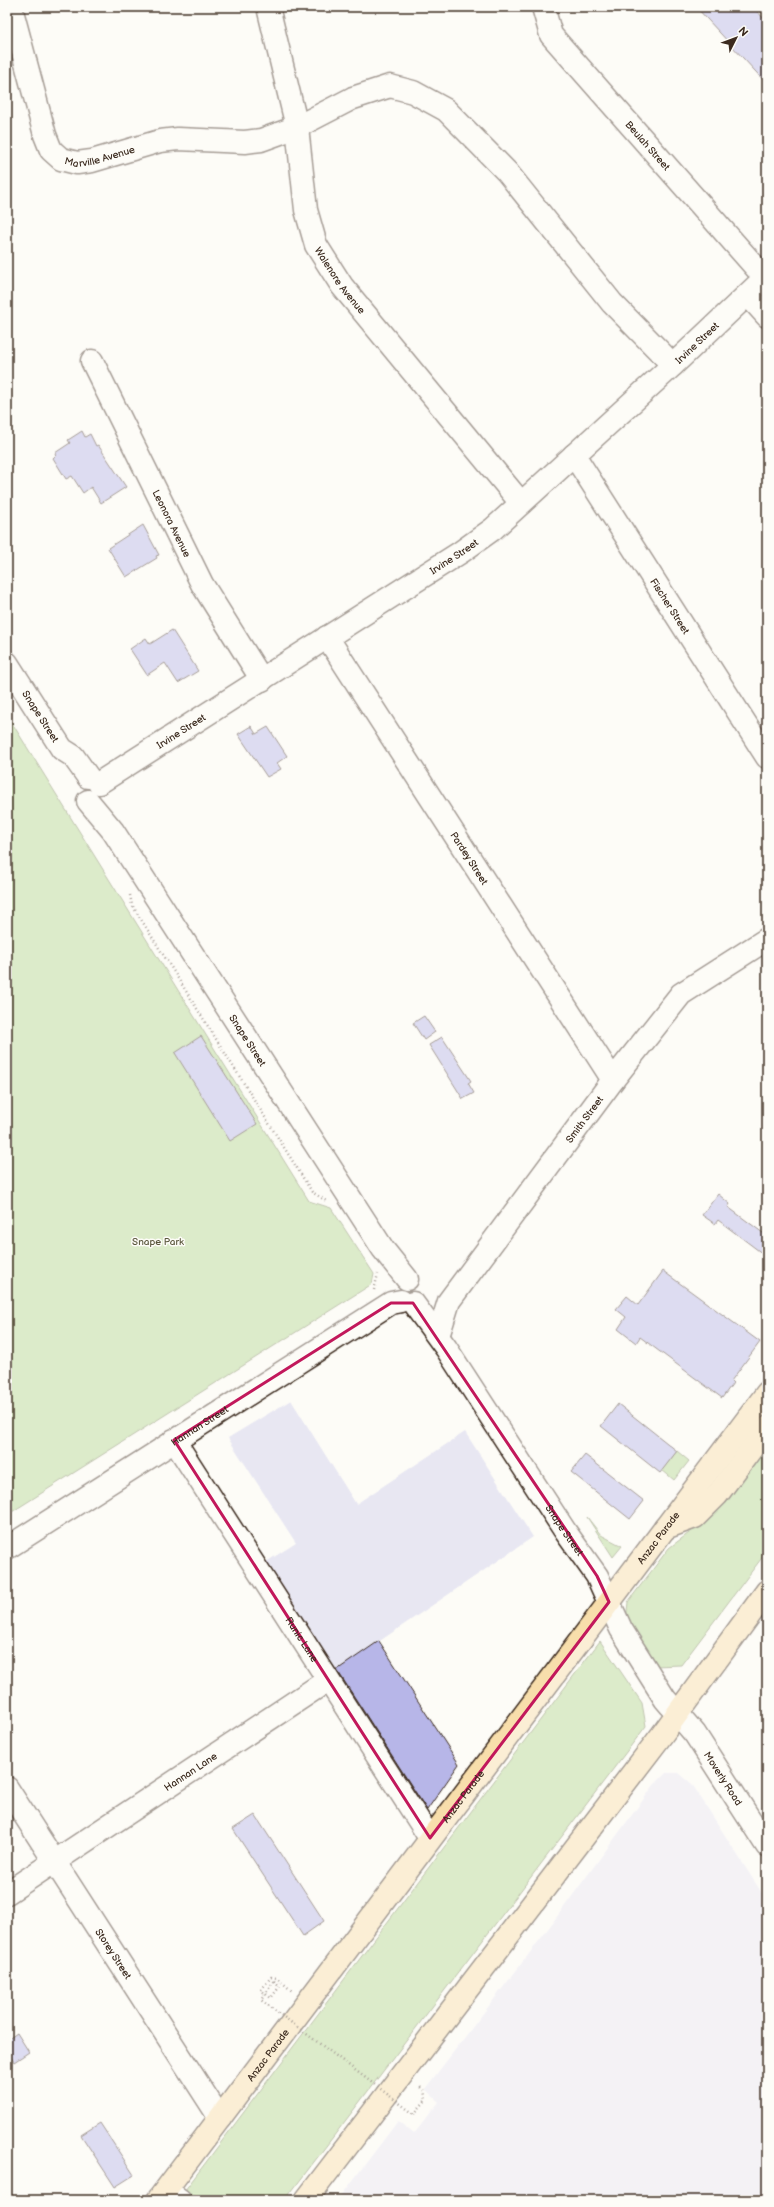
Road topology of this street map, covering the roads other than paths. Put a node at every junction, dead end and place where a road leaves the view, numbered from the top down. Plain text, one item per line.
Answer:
1 (11, 7) edge
2 (268, 7) edge
3 (543, 7) edge
4 (297, 127) junction
5 (766, 277) edge
6 (748, 295) junction
7 (767, 316) edge
8 (92, 361) dead end
9 (673, 365) junction
10 (574, 455) junction
11 (521, 503) junction
12 (327, 637) junction
13 (7, 663) edge
14 (262, 680) junction
15 (767, 756) edge
16 (90, 787) junction
17 (767, 938) edge
18 (613, 1080) junction
19 (400, 1294) junction
20 (442, 1340) junction
21 (767, 1393) edge
22 (767, 1428) edge
23 (174, 1440) junction
24 (665, 1528) junction
25 (7, 1548) edge
26 (767, 1591) edge
27 (609, 1602) junction
28 (328, 1680) junction
29 (677, 1714) junction
30 (7, 1788) edge
31 (430, 1838) junction
32 (767, 1846) edge
33 (54, 1863) junction
34 (7, 1893) edge
35 (220, 2118) junction
36 (168, 2197) edge
37 (306, 2200) edge

1 - 4 street, Marville Avenue
2 - 4 street, Walenore Avenue
3 - 5 street, Beulah Street
4 - 9 street, Marville Avenue
4 - 11 street, Walenore Avenue
5 - 6 street, Irvine Street
6 - 7 street
6 - 9 street, Irvine Street
8 - 14 street, Leonora Avenue
9 - 10 street, Irvine Street
10 - 11 street, Irvine Street
10 - 15 street, Fischer Street
11 - 12 street, Irvine Street
12 - 14 street, Irvine Street
12 - 18 street, Pardey Street
13 - 16 street, Snape Street
14 - 16 street, Irvine Street
16 - 19 street, Snape Street
17 - 18 street, Smith Street
18 - 20 street, Smith Street
19 - 20 street, Snape Street
19 - 23 street, Hannan Street
20 - 27 street, Snape Street
21 - 24 main road, Anzac Parade
22 - 24 main road
23 - 25 street, Hannan Street
23 - 28 street, Runic Lane
24 - 27 main road, Anzac Parade
26 - 29 main road
27 - 29 street, Snape Street
27 - 31 main road, Anzac Parade
28 - 31 street, Runic Lane
28 - 33 street, Hannan Lane
29 - 32 street, Moverly Road
29 - 37 main road
30 - 33 street, Storey Street
31 - 35 main road, Anzac Parade
33 - 34 street, Hannan Lane
33 - 35 street, Storey Street
35 - 36 main road, Anzac Parade

